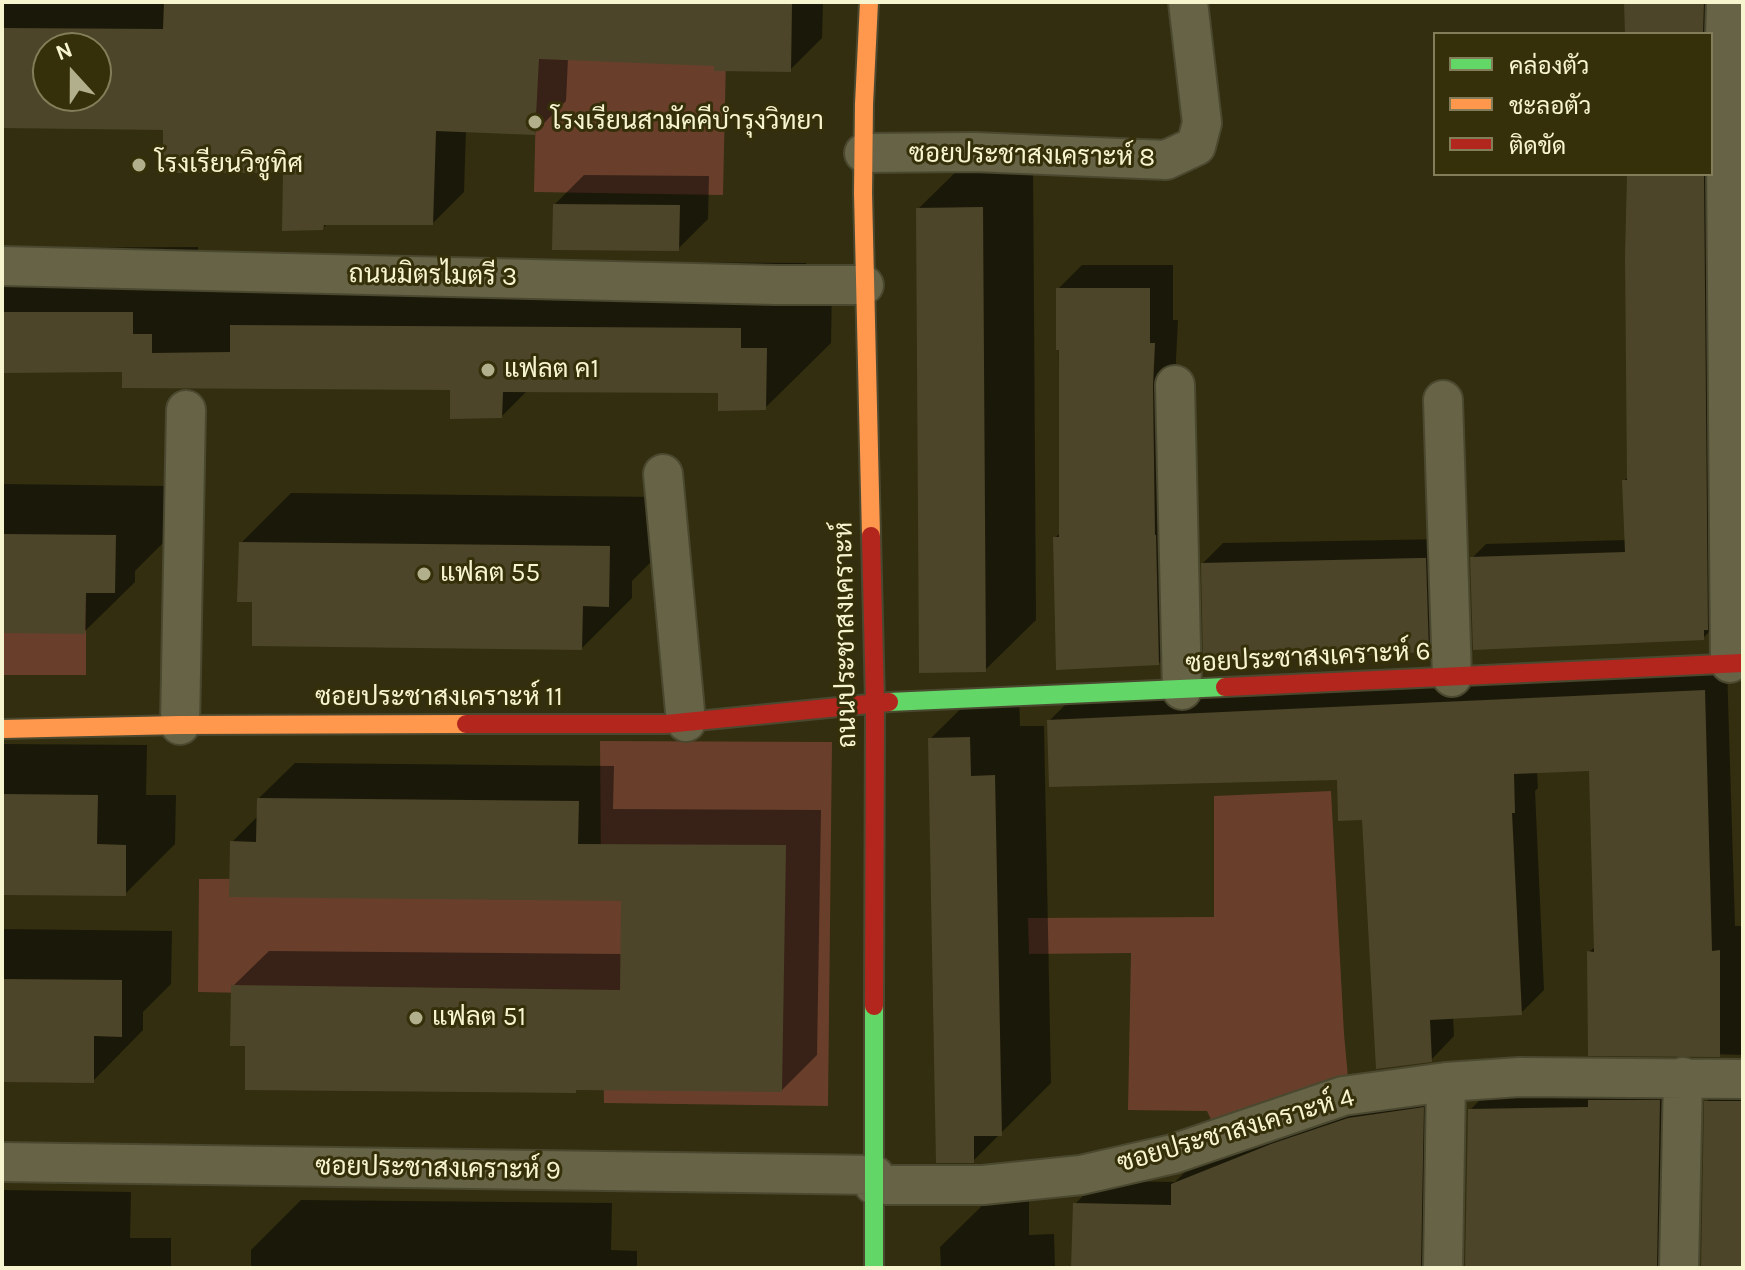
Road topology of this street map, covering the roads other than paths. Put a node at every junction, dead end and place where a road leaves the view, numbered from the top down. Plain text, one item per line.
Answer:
1 (869, 2) edge
2 (1188, 2) edge
3 (1726, 2) edge
4 (864, 153) junction
5 (2, 266) edge
6 (864, 285) junction
7 (1175, 385) dead end
8 (1443, 400) dead end
9 (186, 410) dead end
10 (663, 474) dead end
11 (1737, 663) edge
12 (1452, 677) junction
13 (1182, 690) junction
14 (875, 703) junction
15 (686, 722) junction
16 (180, 725) junction
17 (2, 729) edge
18 (1683, 1077) junction
19 (1743, 1079) edge
20 (1446, 1082) junction
21 (2, 1162) edge
22 (874, 1180) junction
23 (874, 1268) edge
24 (1443, 1268) edge
25 (1679, 1268) edge

1 - 4 street, ถนนประชาสงเคราะห์
2 - 4 street, ซอยประชาสงเคราะห์ 8
3 - 11 street
4 - 6 street, ถนนประชาสงเคราะห์
5 - 6 street, ถนนมิตรไมตรี 3
6 - 14 street, ถนนประชาสงเคราะห์
7 - 13 street
8 - 12 street
9 - 16 street
10 - 15 street
11 - 12 street, ซอยประชาสงเคราะห์ 6
12 - 13 street, ซอยประชาสงเคราะห์ 6
13 - 14 street, ซอยประชาสงเคราะห์ 6
14 - 15 street, ซอยประชาสงเคราะห์ 11
14 - 22 street, ถนนประชาสงเคราะห์
15 - 16 street, ซอยประชาสงเคราะห์ 11
16 - 17 street, ซอยประชาสงเคราะห์ 11
18 - 19 street, ซอยประชาสงเคราะห์ 4
18 - 20 street, ซอยประชาสงเคราะห์ 4
18 - 25 street
20 - 22 street, ซอยประชาสงเคราะห์ 4
20 - 24 street
21 - 22 street, ซอยประชาสงเคราะห์ 9
22 - 23 street, ถนนประชาสงเคราะห์

